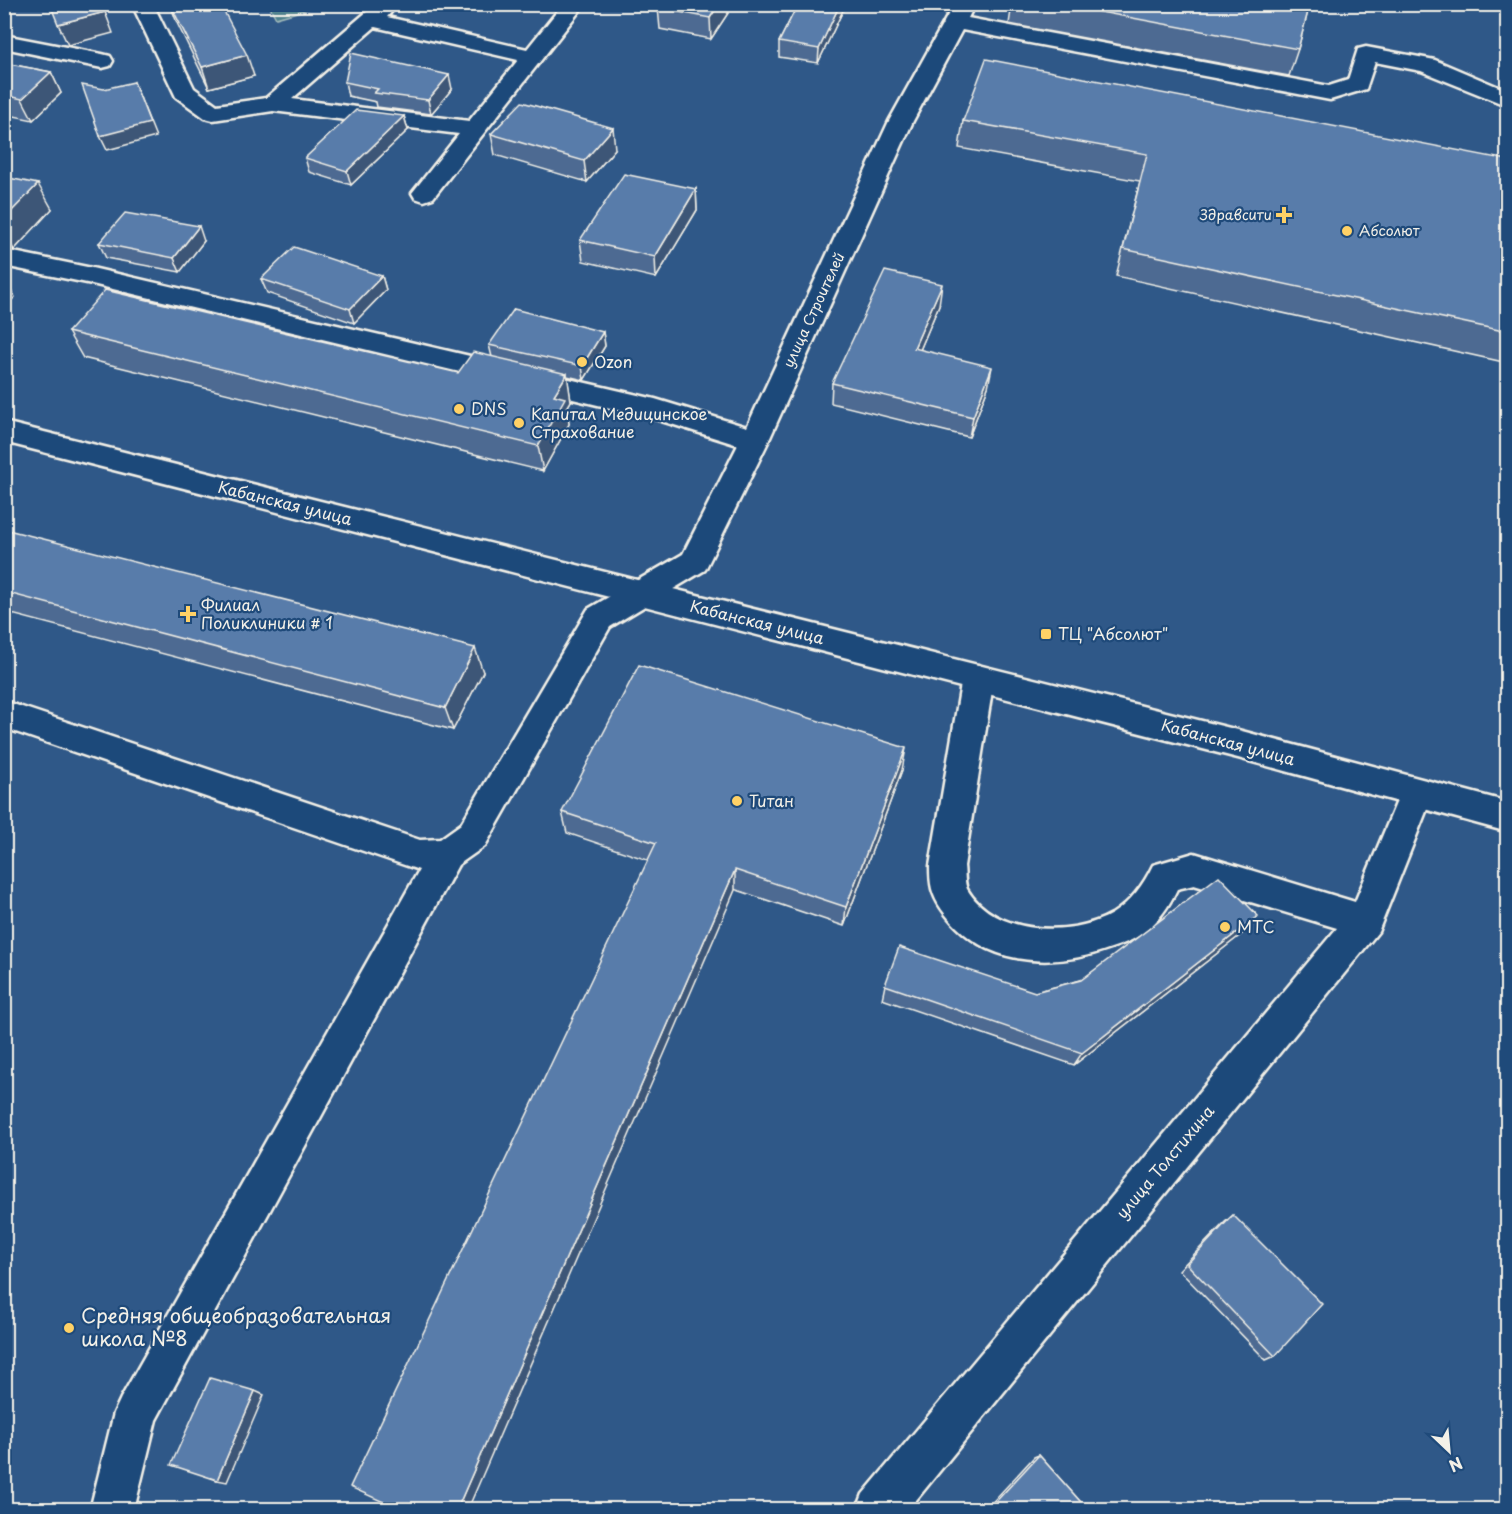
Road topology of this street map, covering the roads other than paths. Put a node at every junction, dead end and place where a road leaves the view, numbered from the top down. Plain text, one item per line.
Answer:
1 (142, 4) edge
2 (575, 4) edge
3 (380, 12) edge
4 (961, 13) edge
5 (4, 41) edge
6 (533, 57) junction
7 (102, 61) dead end
8 (1508, 99) edge
9 (273, 104) junction
10 (474, 129) junction
11 (424, 193) dead end
12 (4, 258) edge
13 (4, 432) edge
14 (754, 440) junction
15 (640, 592) junction
16 (978, 678) junction
17 (4, 714) edge
18 (1416, 794) junction
19 (1508, 817) edge
20 (446, 854) junction
21 (1365, 921) junction
22 (112, 1509) edge
23 (879, 1509) edge

1 - 9 street
2 - 6 street
3 - 6 street
3 - 9 street
4 - 8 street
4 - 14 street, улица Строителей
5 - 7 street
6 - 10 street
9 - 10 street
10 - 11 street
12 - 14 street
13 - 15 street, Кабанская улица
14 - 15 street, улица Строителей
15 - 16 street, Кабанская улица
15 - 20 street, улица Строителей
16 - 18 street, Кабанская улица
16 - 21 street
17 - 20 street
18 - 19 street, Кабанская улица
18 - 21 street, улица Толстихина
20 - 22 street
21 - 23 street, улица Толстихина

